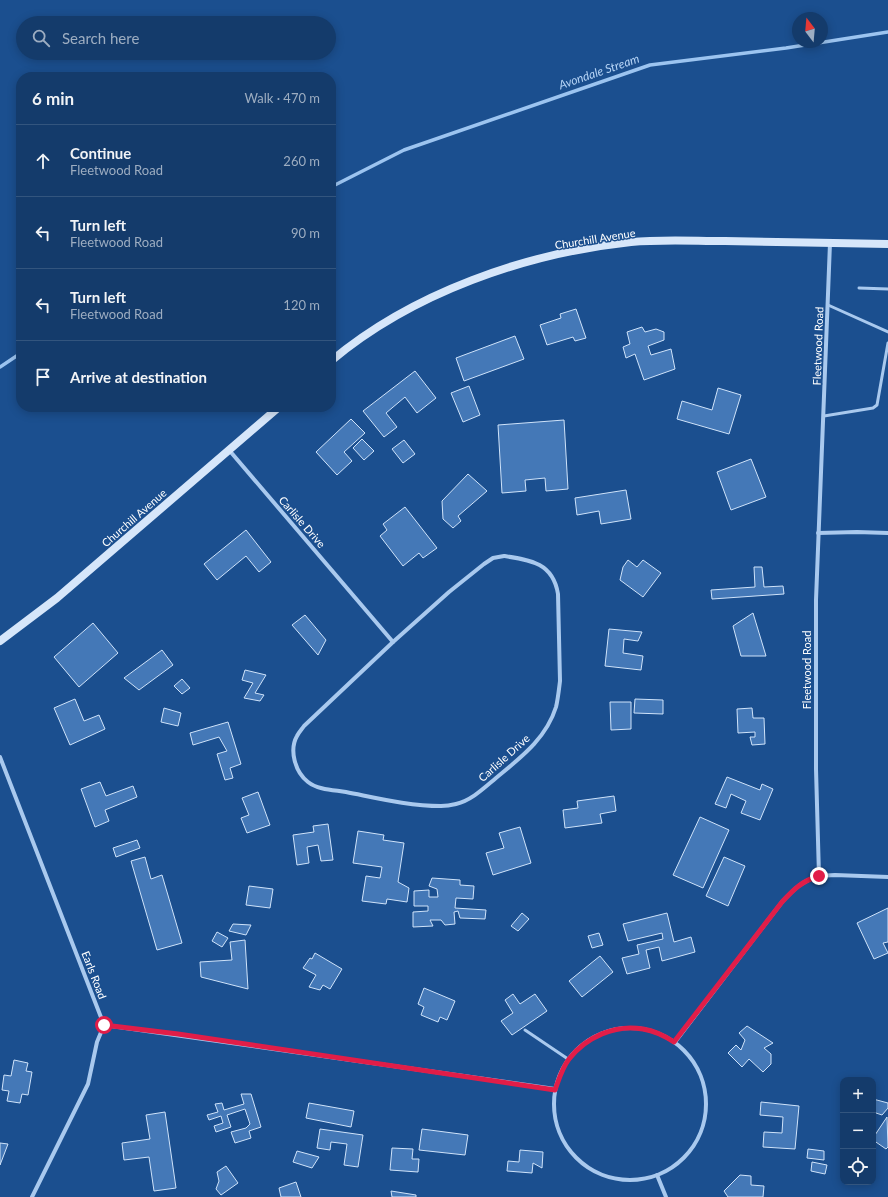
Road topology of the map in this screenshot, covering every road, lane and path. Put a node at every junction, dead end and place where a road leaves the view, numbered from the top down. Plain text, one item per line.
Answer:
1 (830, 242) junction
2 (888, 244) edge
3 (859, 288) dead end
4 (888, 290) edge
5 (828, 305) junction
6 (888, 332) edge
7 (888, 343) edge
8 (336, 358) edge
9 (273, 412) edge
10 (824, 416) junction
11 (229, 450) junction
12 (818, 533) junction
13 (888, 533) edge
14 (0, 641) edge
15 (393, 642) junction
16 (0, 757) edge
17 (819, 876) junction
18 (888, 877) edge
19 (104, 1025) junction
20 (525, 1030) dead end
21 (674, 1042) junction
22 (568, 1059) junction
23 (555, 1090) junction
24 (657, 1175) junction
25 (32, 1197) edge
26 (666, 1197) edge

1 - 2 main road, Churchill Avenue
1 - 5 street, Fleetwood Road
1 - 8 main road, Churchill Avenue
3 - 4 lane
5 - 6 lane
5 - 10 street, Fleetwood Road
7 - 10 lane
9 - 11 main road, Churchill Avenue
10 - 12 street, Fleetwood Road
11 - 14 main road, Churchill Avenue
11 - 15 street, Carlisle Drive
12 - 13 street
12 - 17 street, Fleetwood Road
15 - 15 street, Carlisle Drive
16 - 19 street, Earls Road
17 - 18 street
17 - 21 street
19 - 23 street
19 - 25 street
20 - 22 lane
21 - 22 street
21 - 24 street
22 - 23 street
23 - 24 street
24 - 26 street

